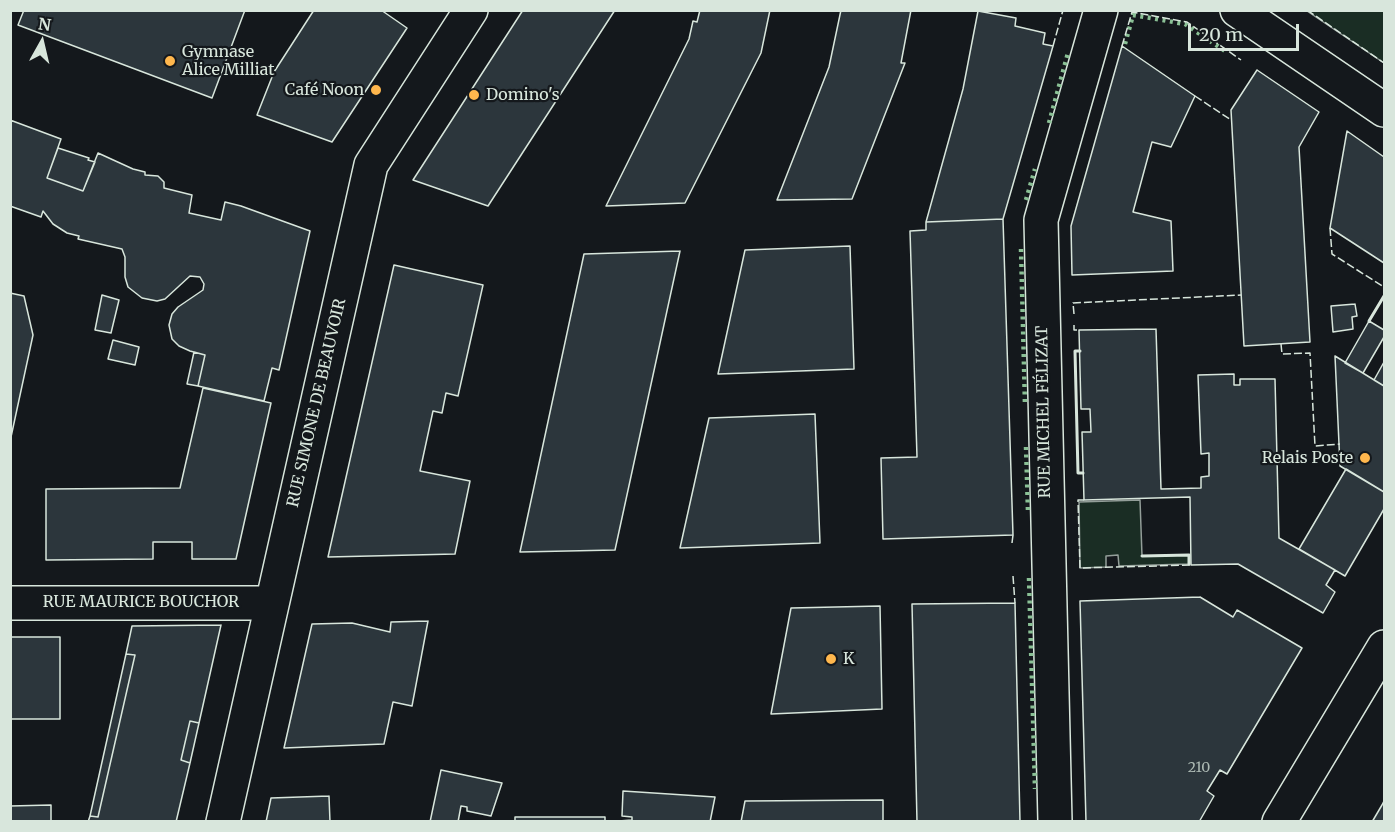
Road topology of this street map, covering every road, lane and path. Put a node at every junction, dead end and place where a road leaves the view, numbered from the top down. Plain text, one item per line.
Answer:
1 (471, 10) edge
2 (1101, 10) edge
3 (1237, 10) edge
4 (1384, 110) edge
5 (10, 603) edge
6 (272, 603) junction
7 (1384, 647) edge
8 (224, 822) edge
9 (1055, 822) edge
10 (1279, 822) edge

1 - 6 street, RUE SIMONE DE BEAUVOIR
2 - 9 street, RUE MICHEL FÉLIZAT
3 - 4 street
5 - 6 street, RUE MAURICE BOUCHOR
6 - 8 street, RUE SIMONE DE BEAUVOIR
7 - 10 street

